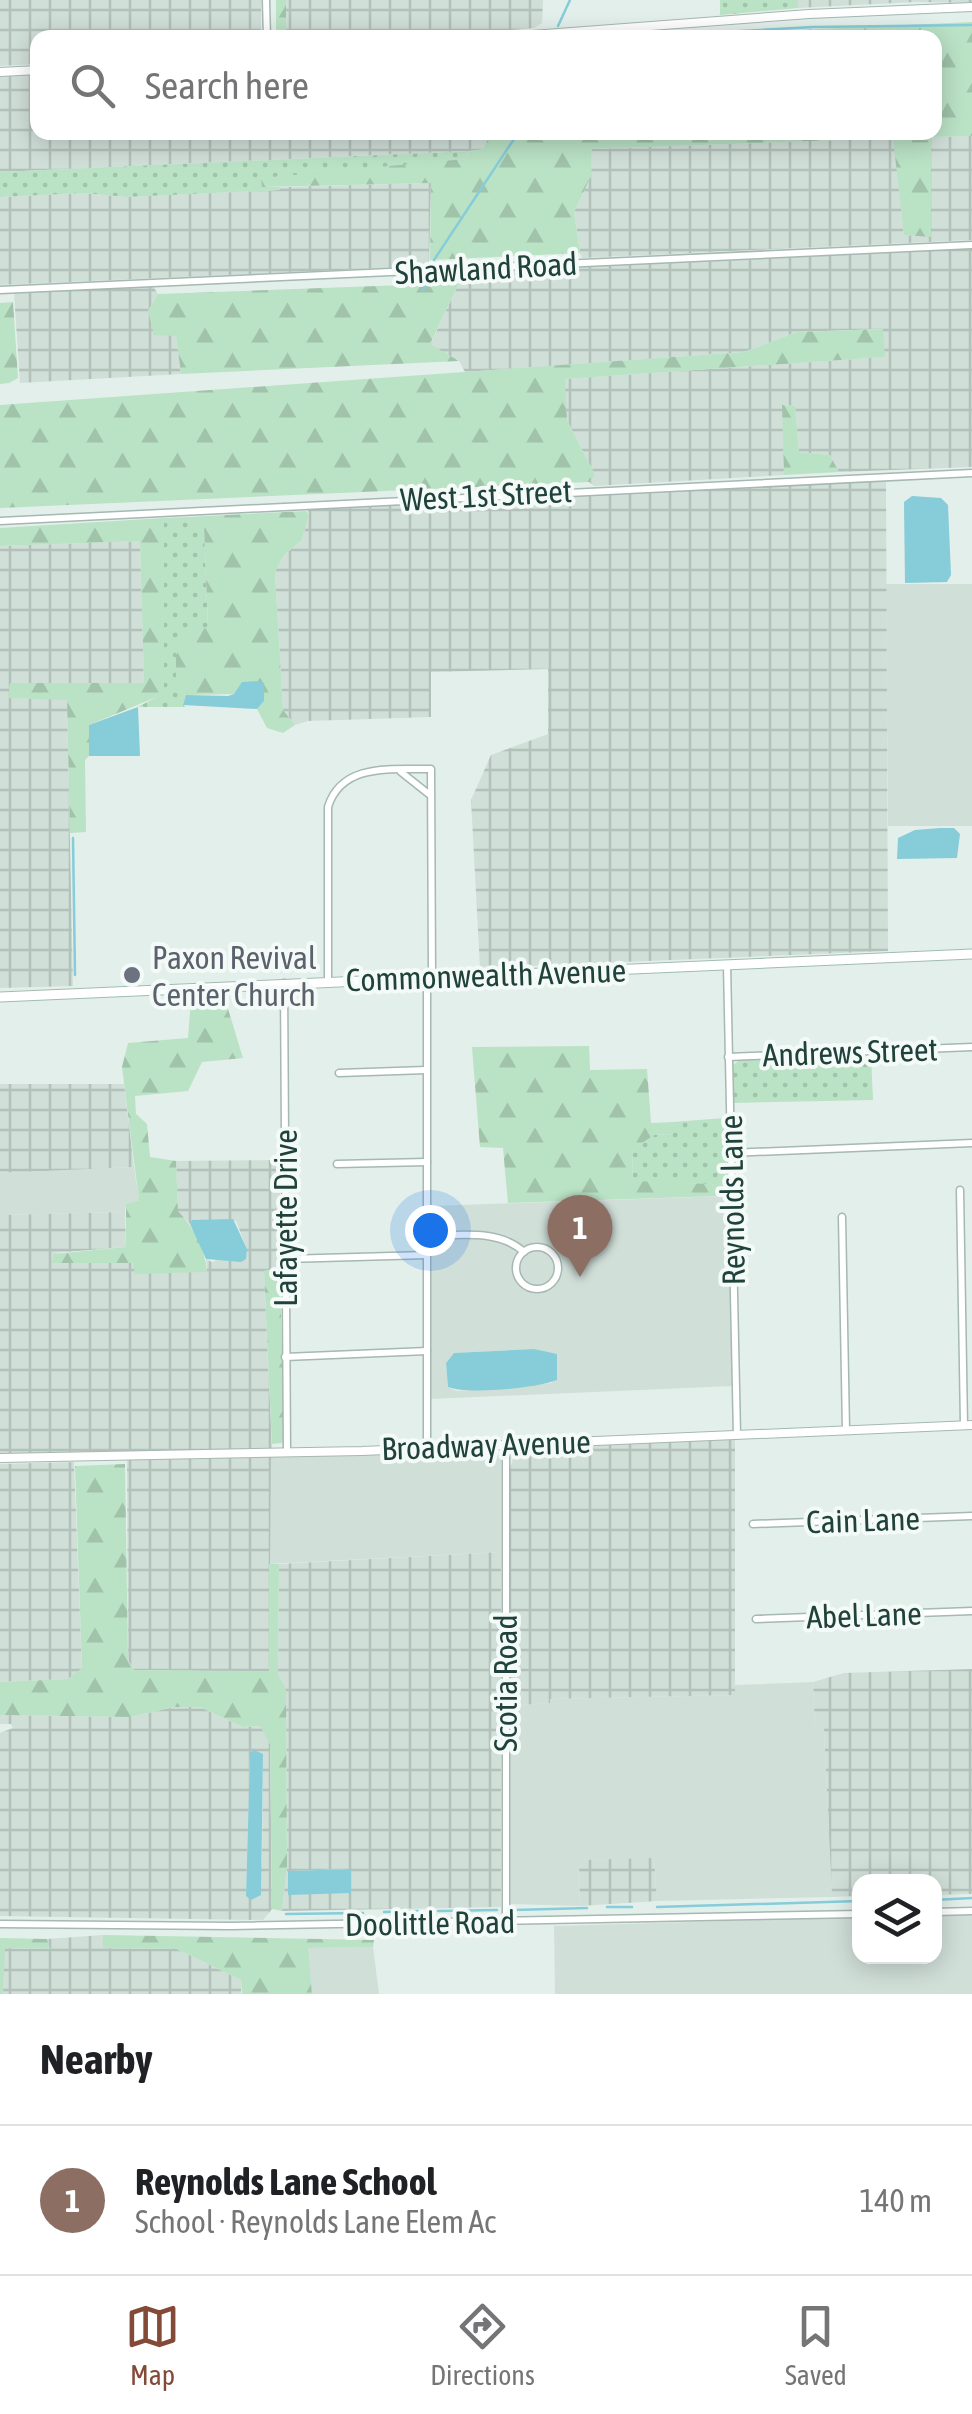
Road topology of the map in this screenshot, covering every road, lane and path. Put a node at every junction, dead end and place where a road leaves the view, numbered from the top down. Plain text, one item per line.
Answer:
1 (266, 0) edge
2 (972, 7) edge
3 (267, 30) edge
4 (597, 30) edge
5 (30, 70) edge
6 (0, 72) edge
7 (972, 245) edge
8 (0, 290) edge
9 (972, 474) edge
10 (0, 521) edge
11 (399, 770) junction
12 (431, 796) junction
13 (972, 954) edge
14 (727, 965) junction
15 (429, 977) junction
16 (328, 981) junction
17 (284, 983) junction
18 (0, 996) edge
19 (972, 1048) edge
20 (728, 1057) junction
21 (426, 1070) junction
22 (339, 1073) dead end
23 (972, 1143) edge
24 (730, 1153) junction
25 (427, 1162) junction
26 (336, 1164) dead end
27 (960, 1190) dead end
28 (842, 1217) dead end
29 (427, 1236) junction
30 (524, 1252) junction
31 (427, 1254) junction
32 (284, 1259) junction
33 (428, 1351) junction
34 (285, 1357) junction
35 (968, 1425) edge
36 (846, 1430) junction
37 (736, 1434) junction
38 (506, 1444) junction
39 (427, 1448) junction
40 (286, 1452) junction
41 (0, 1458) edge
42 (972, 1516) edge
43 (754, 1524) dead end
44 (972, 1610) edge
45 (756, 1619) dead end
46 (972, 1910) edge
47 (942, 1912) edge
48 (852, 1914) edge
49 (506, 1922) junction
50 (0, 1924) edge

1 - 3 street
2 - 4 street
5 - 6 street
7 - 8 street, Shawland Road
9 - 10 street, West 1st Street
11 - 12 street
11 - 12 street
11 - 16 street
12 - 15 street
13 - 14 main road, Commonwealth Avenue
14 - 15 main road, Commonwealth Avenue
14 - 20 street, Reynolds Lane
15 - 16 main road, Commonwealth Avenue
15 - 21 street
16 - 17 main road, Commonwealth Avenue
17 - 18 main road, Commonwealth Avenue
17 - 32 street, Lafayette Drive
19 - 20 street, Andrews Street
20 - 24 street, Reynolds Lane
21 - 22 street
21 - 25 street
23 - 24 street
24 - 37 street, Reynolds Lane
25 - 26 street
25 - 29 street
27 - 35 street
28 - 36 street
29 - 30 street
29 - 31 street
30 - 30 street
31 - 32 street
31 - 33 street
32 - 34 street, Lafayette Drive
33 - 34 street
33 - 39 street
34 - 40 street, Lafayette Drive
35 - 36 street, Broadway Avenue
36 - 37 street, Broadway Avenue
37 - 38 street, Broadway Avenue
38 - 39 street, Broadway Avenue
38 - 49 street, Scotia Road
39 - 40 street, Broadway Avenue
40 - 41 street, Broadway Avenue
42 - 43 street, Cain Lane
44 - 45 street, Abel Lane
46 - 47 street
48 - 49 street, Doolittle Road
49 - 50 street, Doolittle Road

